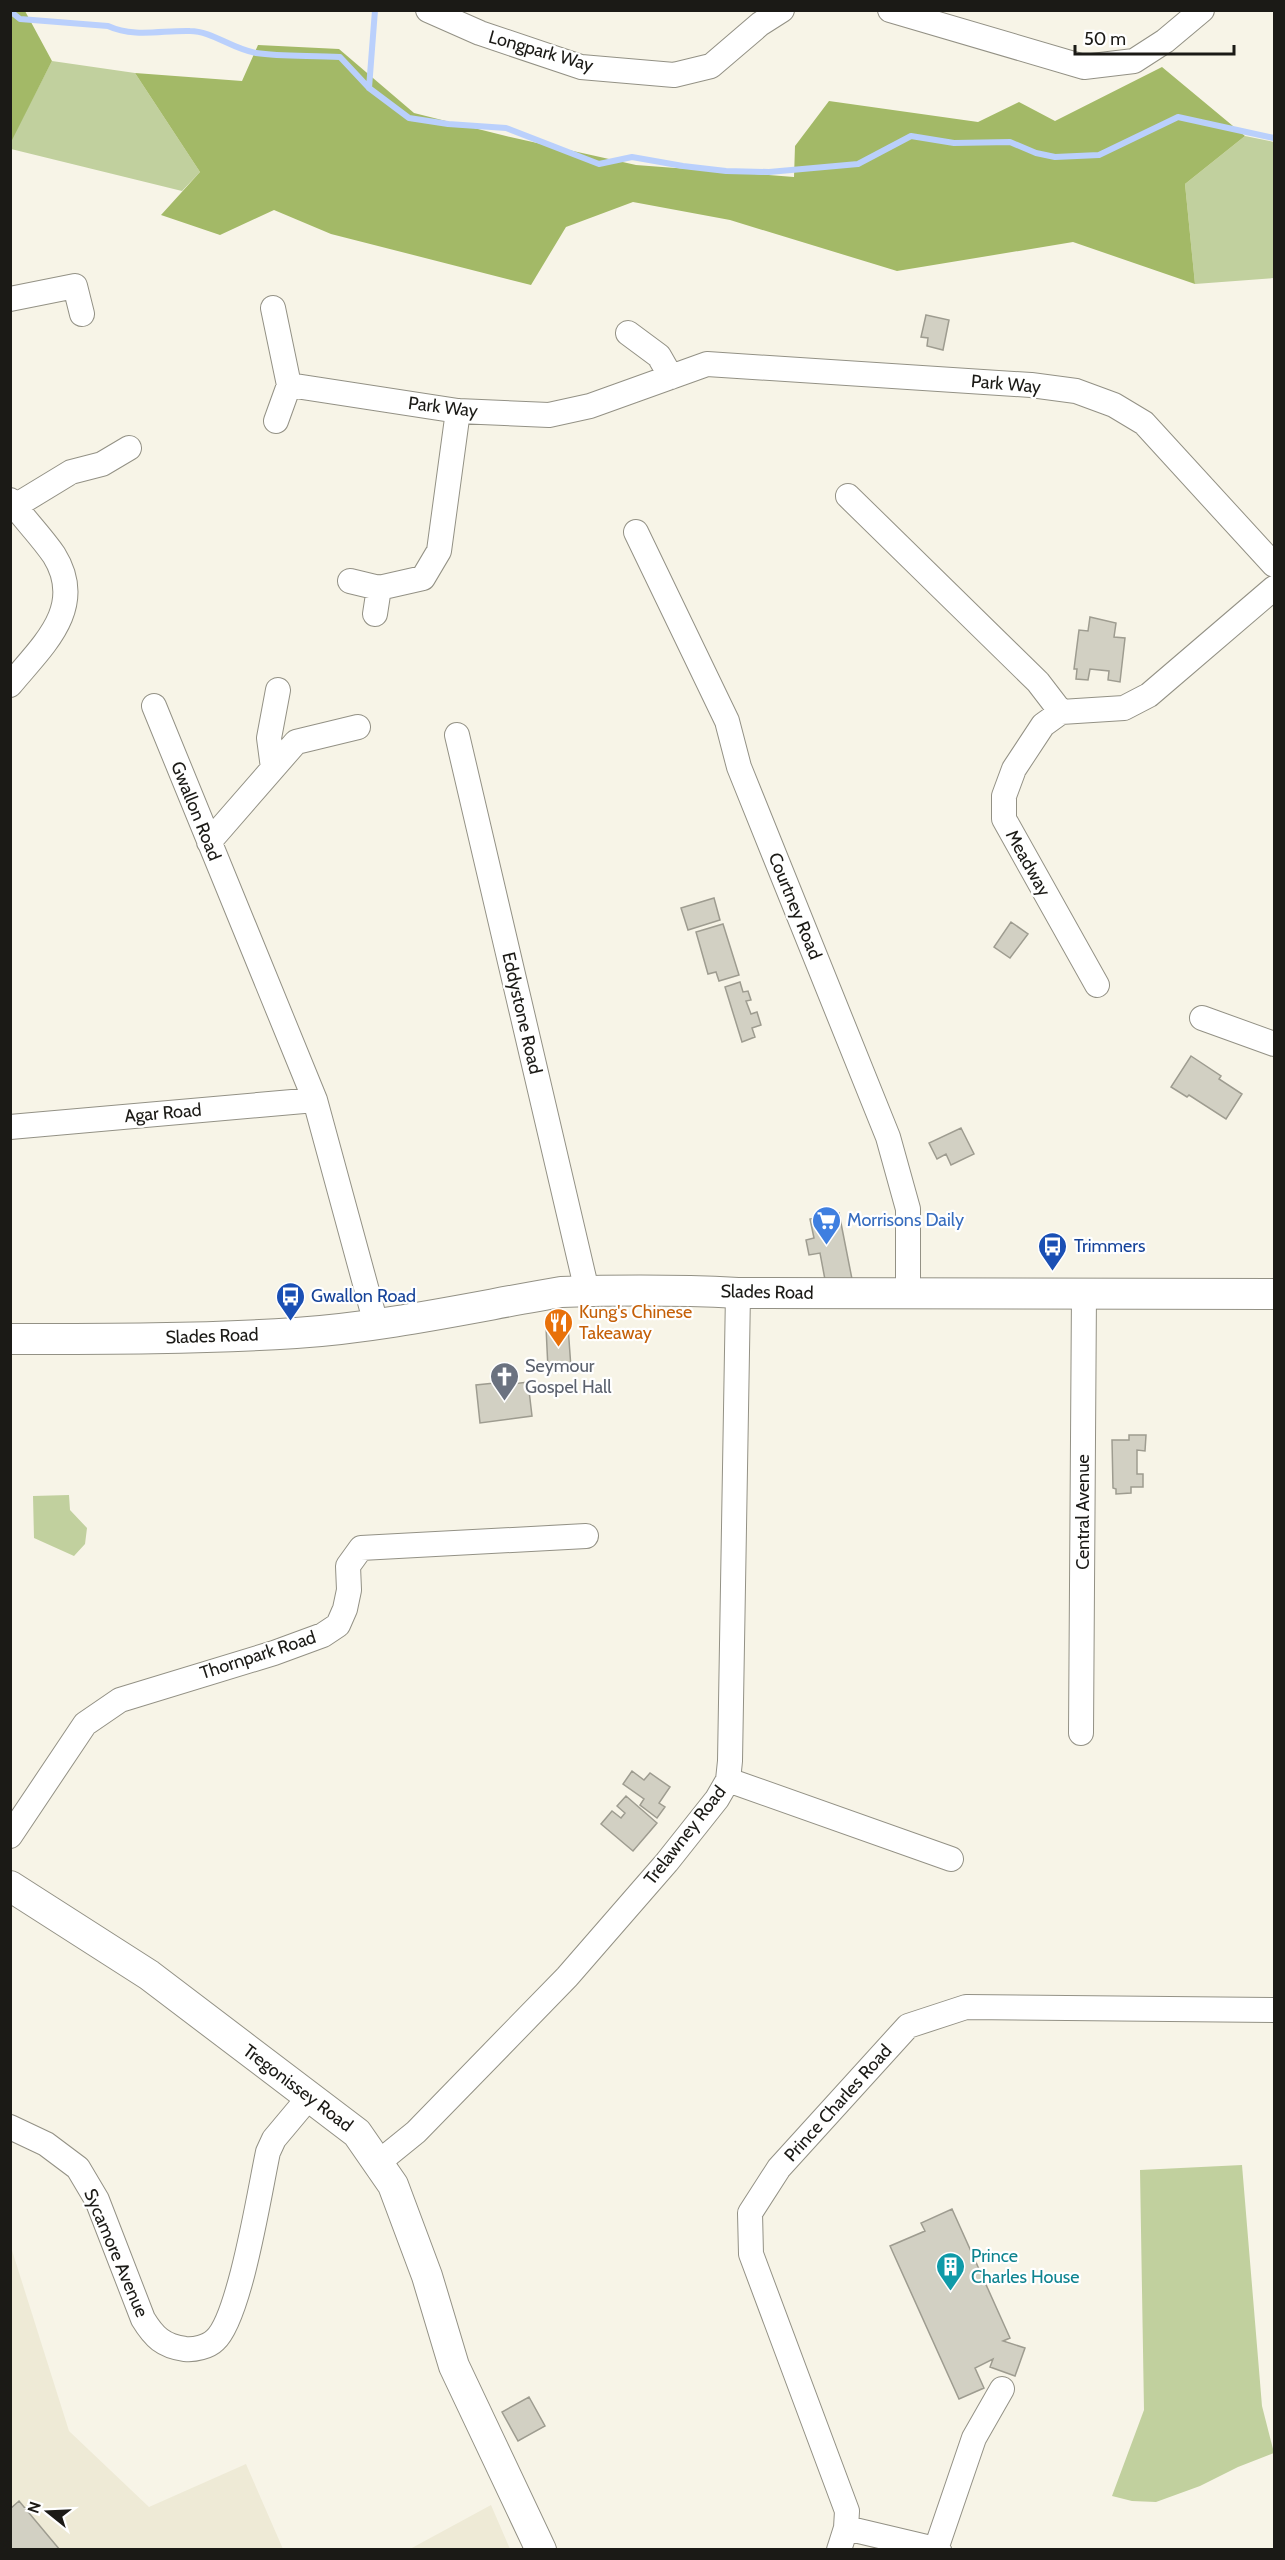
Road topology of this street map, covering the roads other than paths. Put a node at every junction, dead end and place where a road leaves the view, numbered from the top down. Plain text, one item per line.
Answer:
1 (428, 10) edge
2 (782, 10) edge
3 (890, 10) edge
4 (1202, 10) edge
5 (10, 299) edge
6 (273, 309) dead end
7 (82, 314) dead end
8 (628, 333) dead end
9 (671, 377) junction
10 (289, 385) junction
11 (458, 411) junction
12 (276, 421) dead end
13 (129, 448) dead end
14 (848, 495) dead end
15 (13, 503) edge
16 (636, 532) dead end
17 (1275, 565) edge
18 (350, 581) dead end
19 (379, 588) junction
20 (1275, 588) edge
21 (375, 614) dead end
22 (10, 685) edge
23 (278, 690) dead end
24 (154, 706) dead end
25 (1061, 711) junction
26 (358, 727) dead end
27 (457, 735) dead end
28 (273, 768) junction
29 (209, 842) junction
30 (1097, 986) dead end
31 (1202, 1018) dead end
32 (1275, 1044) edge
33 (315, 1100) junction
34 (10, 1127) edge
35 (587, 1291) junction
36 (908, 1292) junction
37 (1084, 1292) junction
38 (738, 1293) junction
39 (1275, 1294) edge
40 (376, 1324) junction
41 (10, 1339) edge
42 (586, 1536) dead end
43 (1081, 1733) dead end
44 (728, 1780) junction
45 (10, 1836) edge
46 (951, 1859) dead end
47 (10, 1886) edge
48 (1275, 2010) edge
49 (310, 2096) junction
50 (10, 2127) edge
51 (379, 2162) junction
52 (1002, 2388) dead end
53 (842, 2539) edge
54 (937, 2549) edge
55 (541, 2550) edge

1 - 2 street, Longpark Way
3 - 4 street
5 - 7 street
6 - 10 street
8 - 9 street
9 - 11 street, Park Way
9 - 17 street, Park Way
10 - 11 street, Park Way
10 - 12 street
11 - 19 street
13 - 15 street
14 - 25 street
15 - 22 street
16 - 36 street, Courtney Road
18 - 19 street
19 - 21 street
20 - 25 street
23 - 28 street
24 - 29 street, Gwallon Road
25 - 30 street, Meadway
26 - 28 street
27 - 35 street, Eddystone Road
28 - 29 street
29 - 33 street, Gwallon Road
31 - 32 street
33 - 34 street, Agar Road
33 - 40 street, Gwallon Road
35 - 38 street, Slades Road
35 - 40 street, Slades Road
36 - 37 street, Slades Road
36 - 38 street, Slades Road
37 - 39 street, Slades Road
37 - 43 street, Central Avenue
38 - 44 street, Trelawney Road
40 - 41 street, Slades Road
42 - 45 street, Thornpark Road
44 - 46 street
44 - 51 street, Trelawney Road
47 - 49 street, Tregonissey Road
48 - 53 street, Prince Charles Road
49 - 50 street, Sycamore Avenue
49 - 51 street, Tregonissey Road
51 - 55 street, Tregonissey Road
52 - 54 street
53 - 54 street

